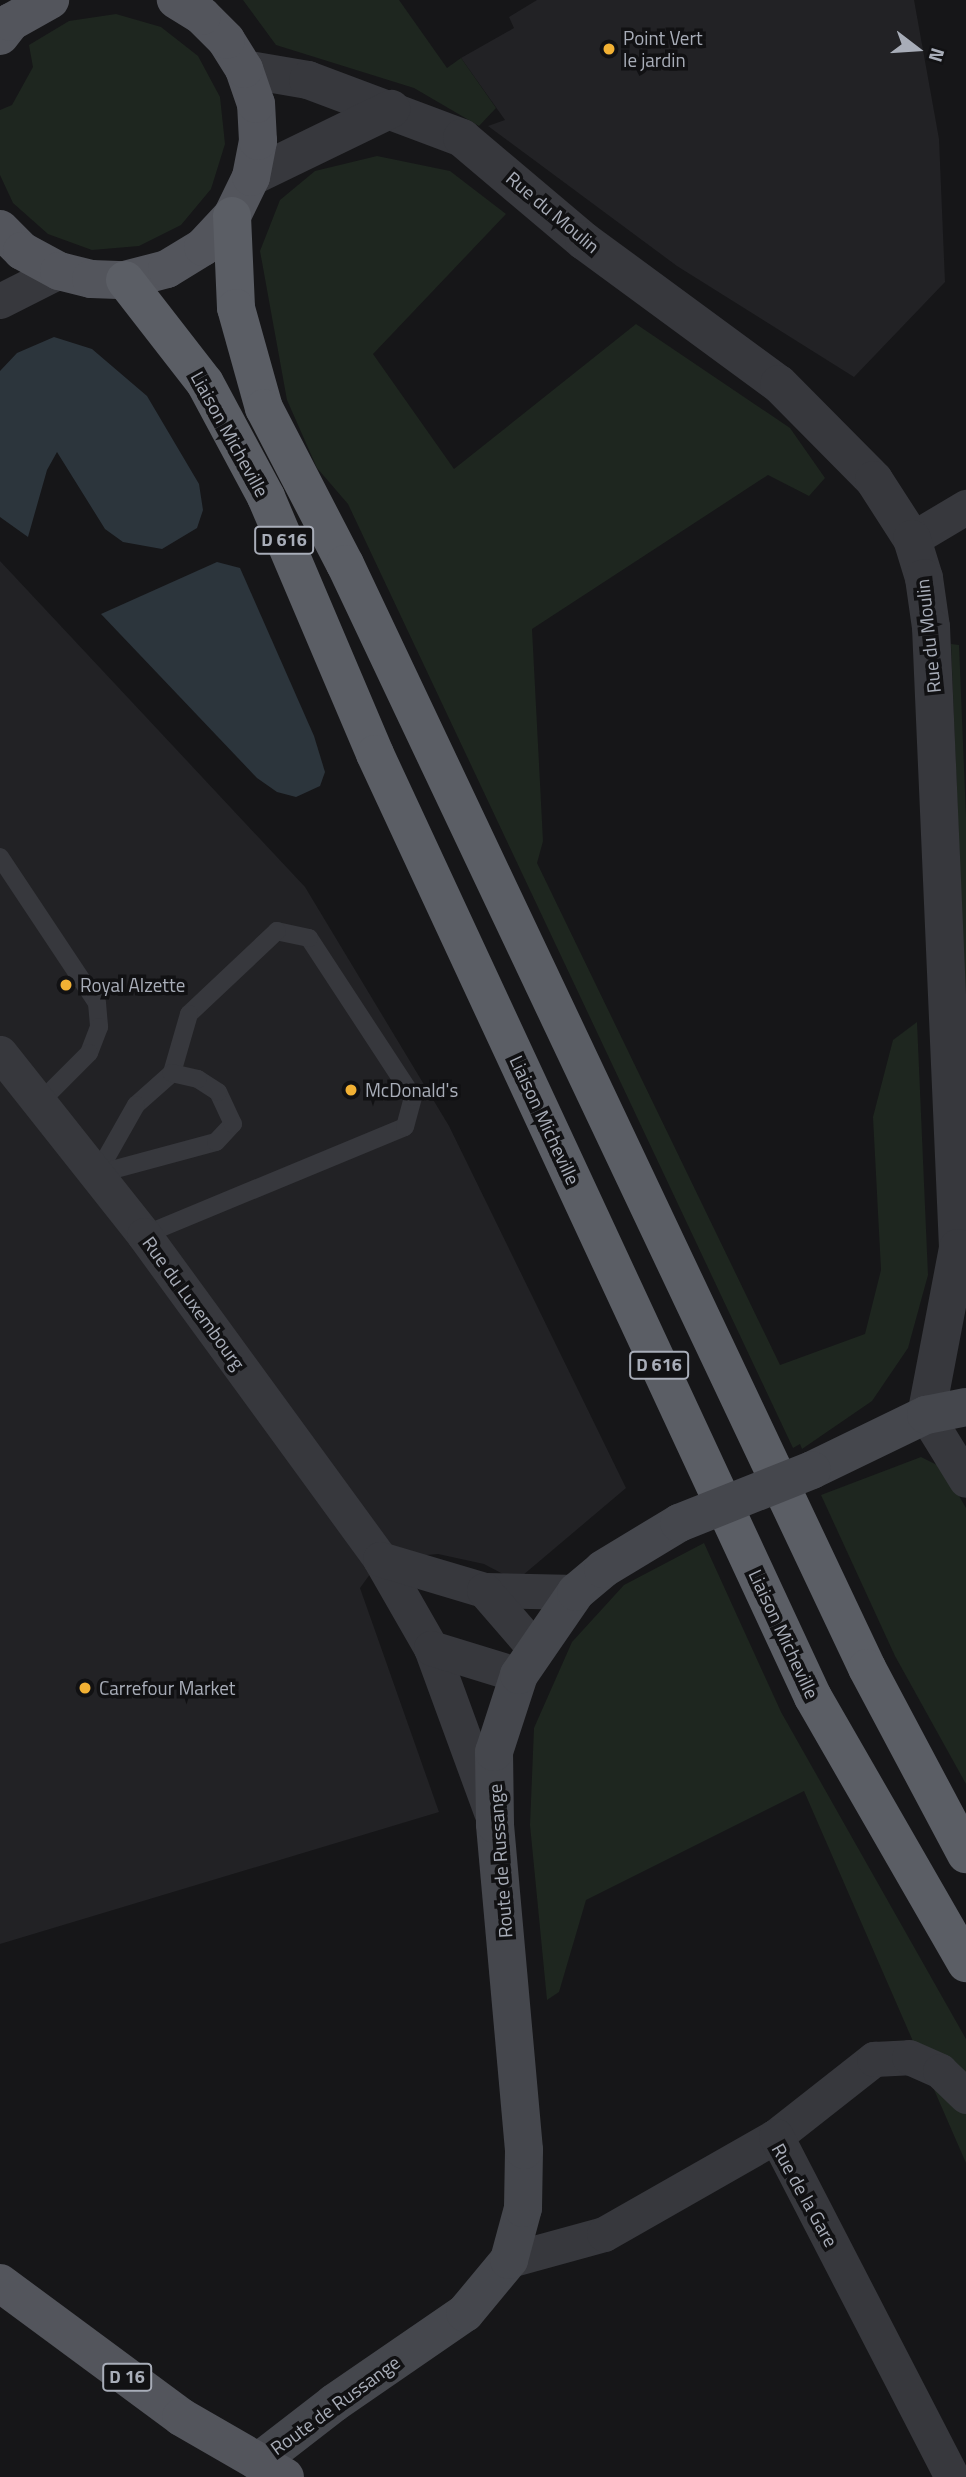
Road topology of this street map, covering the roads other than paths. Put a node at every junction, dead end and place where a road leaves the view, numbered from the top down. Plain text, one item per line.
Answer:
1 (193, 5) edge
2 (26, 6) edge
3 (0, 36) edge
4 (244, 69) junction
5 (391, 109) junction
6 (251, 177) junction
7 (232, 216) junction
8 (0, 229) edge
9 (59, 271) junction
10 (125, 280) junction
11 (0, 301) edge
12 (966, 507) edge
13 (912, 539) junction
14 (0, 857) edge
15 (0, 1053) edge
16 (172, 1073) junction
17 (40, 1102) junction
18 (97, 1174) junction
19 (144, 1235) junction
20 (962, 1254) edge
21 (966, 1407) edge
22 (926, 1415) junction
23 (966, 1480) edge
24 (380, 1559) junction
25 (484, 1590) junction
26 (576, 1592) junction
27 (431, 1648) junction
28 (526, 1662) junction
29 (495, 1824) junction
30 (966, 1854) edge
31 (966, 1963) edge
32 (966, 2096) edge
33 (776, 2136) junction
34 (509, 2260) junction
35 (0, 2283) edge
36 (260, 2472) edge
37 (951, 2477) edge

1 - 4 main road
2 - 3 main road
4 - 5 street, Rue du Moulin
4 - 6 main road
5 - 6 street
5 - 13 street, Rue du Moulin
6 - 7 main road
7 - 10 main road
7 - 30 highway, D 616
8 - 9 main road
9 - 10 main road
9 - 11 street
10 - 31 highway, Liaison Micheville / D 616
12 - 13 street
13 - 20 street, Rue du Moulin
14 - 17 lane
15 - 17 street, Rue du Luxembourg
16 - 18 lane
16 - 18 lane
16 - 19 lane
17 - 18 street, Rue du Luxembourg
18 - 19 street, Rue du Luxembourg
19 - 24 street, Rue du Luxembourg
20 - 22 street, Rue du Moulin
21 - 22 main road, Route de Russange
22 - 23 street
22 - 26 main road, Route de Russange, bridge
24 - 25 street
24 - 27 street, Rue du Luxembourg
25 - 26 street
25 - 28 street
26 - 28 main road, Route de Russange
27 - 28 street
27 - 29 street, Rue du Luxembourg
28 - 29 main road, Route de Russange
29 - 34 main road, Route de Russange
32 - 33 street
33 - 34 street, Rue de la Gare
33 - 37 street, Rue de la Gare
34 - 36 main road, Route de Russange
35 - 36 main road, D 16

